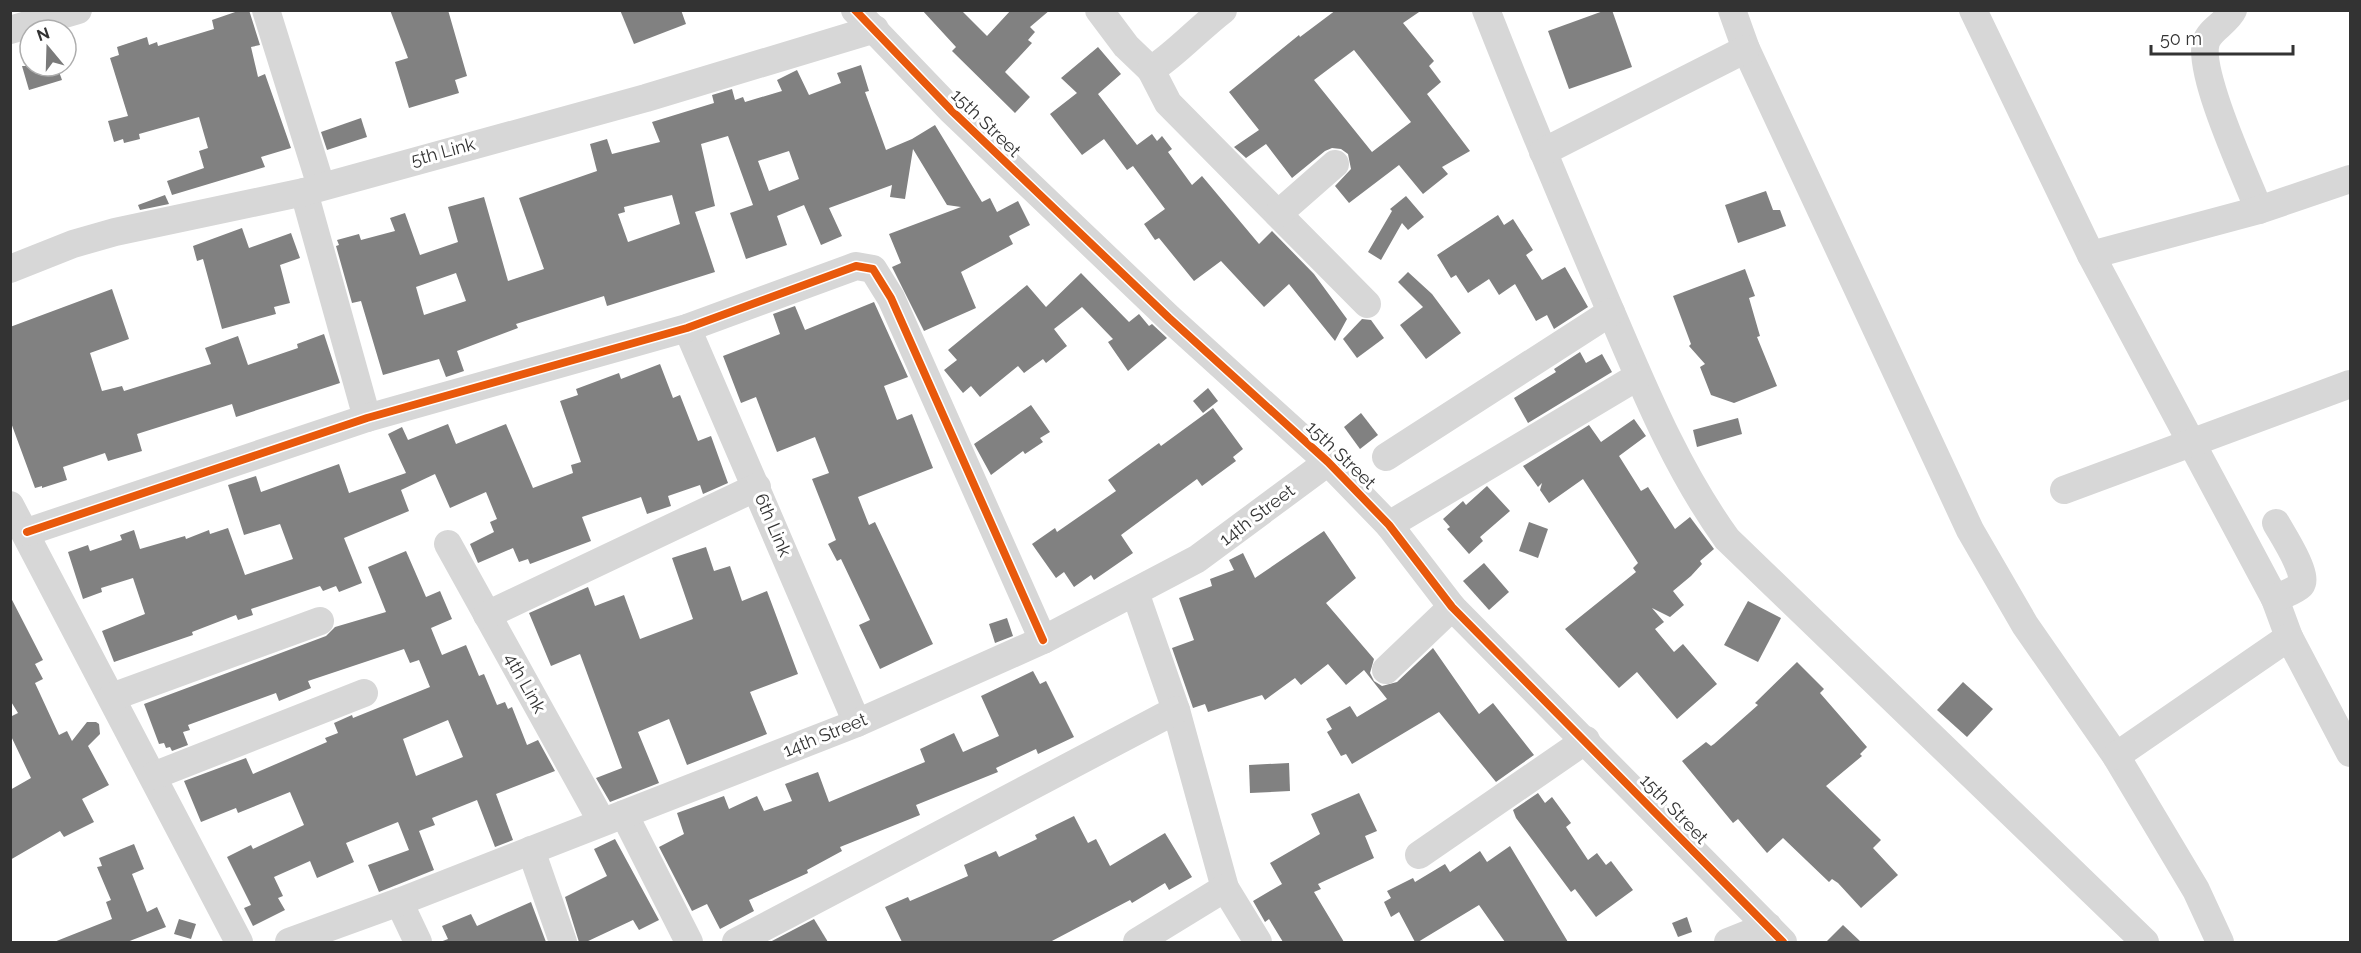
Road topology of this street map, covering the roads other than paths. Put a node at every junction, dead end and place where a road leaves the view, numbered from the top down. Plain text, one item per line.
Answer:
1 (78, 10) edge
2 (266, 10) edge
3 (1100, 10) edge
4 (1223, 10) edge
5 (1486, 10) edge
6 (1732, 10) edge
7 (1973, 10) edge
8 (2233, 10) edge
9 (865, 20) edge
10 (10, 30) edge
11 (1746, 49) junction
12 (1151, 70) junction
13 (1543, 153) junction
14 (1335, 164) dead end
15 (2350, 179) edge
16 (312, 189) junction
17 (2259, 210) junction
18 (1278, 214) junction
19 (2091, 255) junction
20 (10, 269) edge
21 (1367, 304) dead end
22 (1611, 312) junction
23 (687, 328) junction
24 (1637, 376) junction
25 (2350, 384) edge
26 (367, 418) junction
27 (2191, 443) junction
28 (1386, 457) dead end
29 (1328, 462) junction
30 (757, 487) junction
31 (2064, 490) dead end
32 (10, 505) edge
33 (2276, 523) dead end
34 (1389, 525) junction
35 (27, 532) junction
36 (448, 544) dead end
37 (1135, 592) junction
38 (2275, 599) junction
39 (1452, 607) junction
40 (487, 615) junction
41 (320, 621) dead end
42 (2289, 637) junction
43 (1043, 640) junction
44 (1386, 670) dead end
45 (364, 693) dead end
46 (112, 697) junction
47 (1176, 710) junction
48 (857, 723) junction
49 (1586, 740) junction
50 (2348, 742) edge
51 (2116, 756) junction
52 (153, 776) junction
53 (613, 818) junction
54 (531, 850) junction
55 (1419, 855) dead end
56 (1226, 888) junction
57 (399, 902) junction
58 (1776, 934) edge
59 (239, 942) edge
60 (289, 942) edge
61 (418, 942) edge
62 (563, 942) edge
63 (689, 942) edge
64 (736, 942) edge
65 (1137, 942) edge
66 (1258, 942) edge
67 (1728, 942) edge
68 (2145, 942) edge
69 (2220, 942) edge

1 - 10 street
2 - 16 street
3 - 12 street
4 - 12 street
5 - 13 street
6 - 11 street
7 - 19 street
8 - 17 street
9 - 16 street, 5th Link
9 - 29 street, 15th Street
11 - 13 street
11 - 51 street
12 - 18 street
13 - 22 street
14 - 18 street
15 - 17 street
16 - 20 street, 5th Link
16 - 26 street
17 - 19 street
18 - 21 street
19 - 27 street
22 - 24 street
22 - 28 street
23 - 26 street
23 - 30 street, 6th Link
23 - 43 street
24 - 34 street
24 - 68 street
25 - 27 street
26 - 35 street
27 - 31 street
27 - 38 street
29 - 34 street, 15th Street
29 - 37 street, 14th Street
30 - 40 street
30 - 48 street, 6th Link
32 - 35 street
33 - 38 street
34 - 39 street, 15th Street
35 - 46 street
36 - 40 street, 4th Link
37 - 43 street, 14th Street
37 - 47 street
38 - 42 street
39 - 44 street
39 - 49 street, 15th Street
40 - 53 street, 4th Link
41 - 46 street
42 - 50 street
42 - 51 street
43 - 48 street, 14th Street
45 - 52 street
46 - 52 street
47 - 56 street
47 - 64 street
48 - 53 street, 14th Street
49 - 55 street
49 - 58 street, 15th Street
51 - 69 street
52 - 59 street
53 - 54 street, 14th Street
53 - 63 street, 4th Link
54 - 57 street, 14th Street
54 - 62 street
56 - 65 street
56 - 66 street
57 - 60 street, 14th Street
57 - 61 street
58 - 67 street

